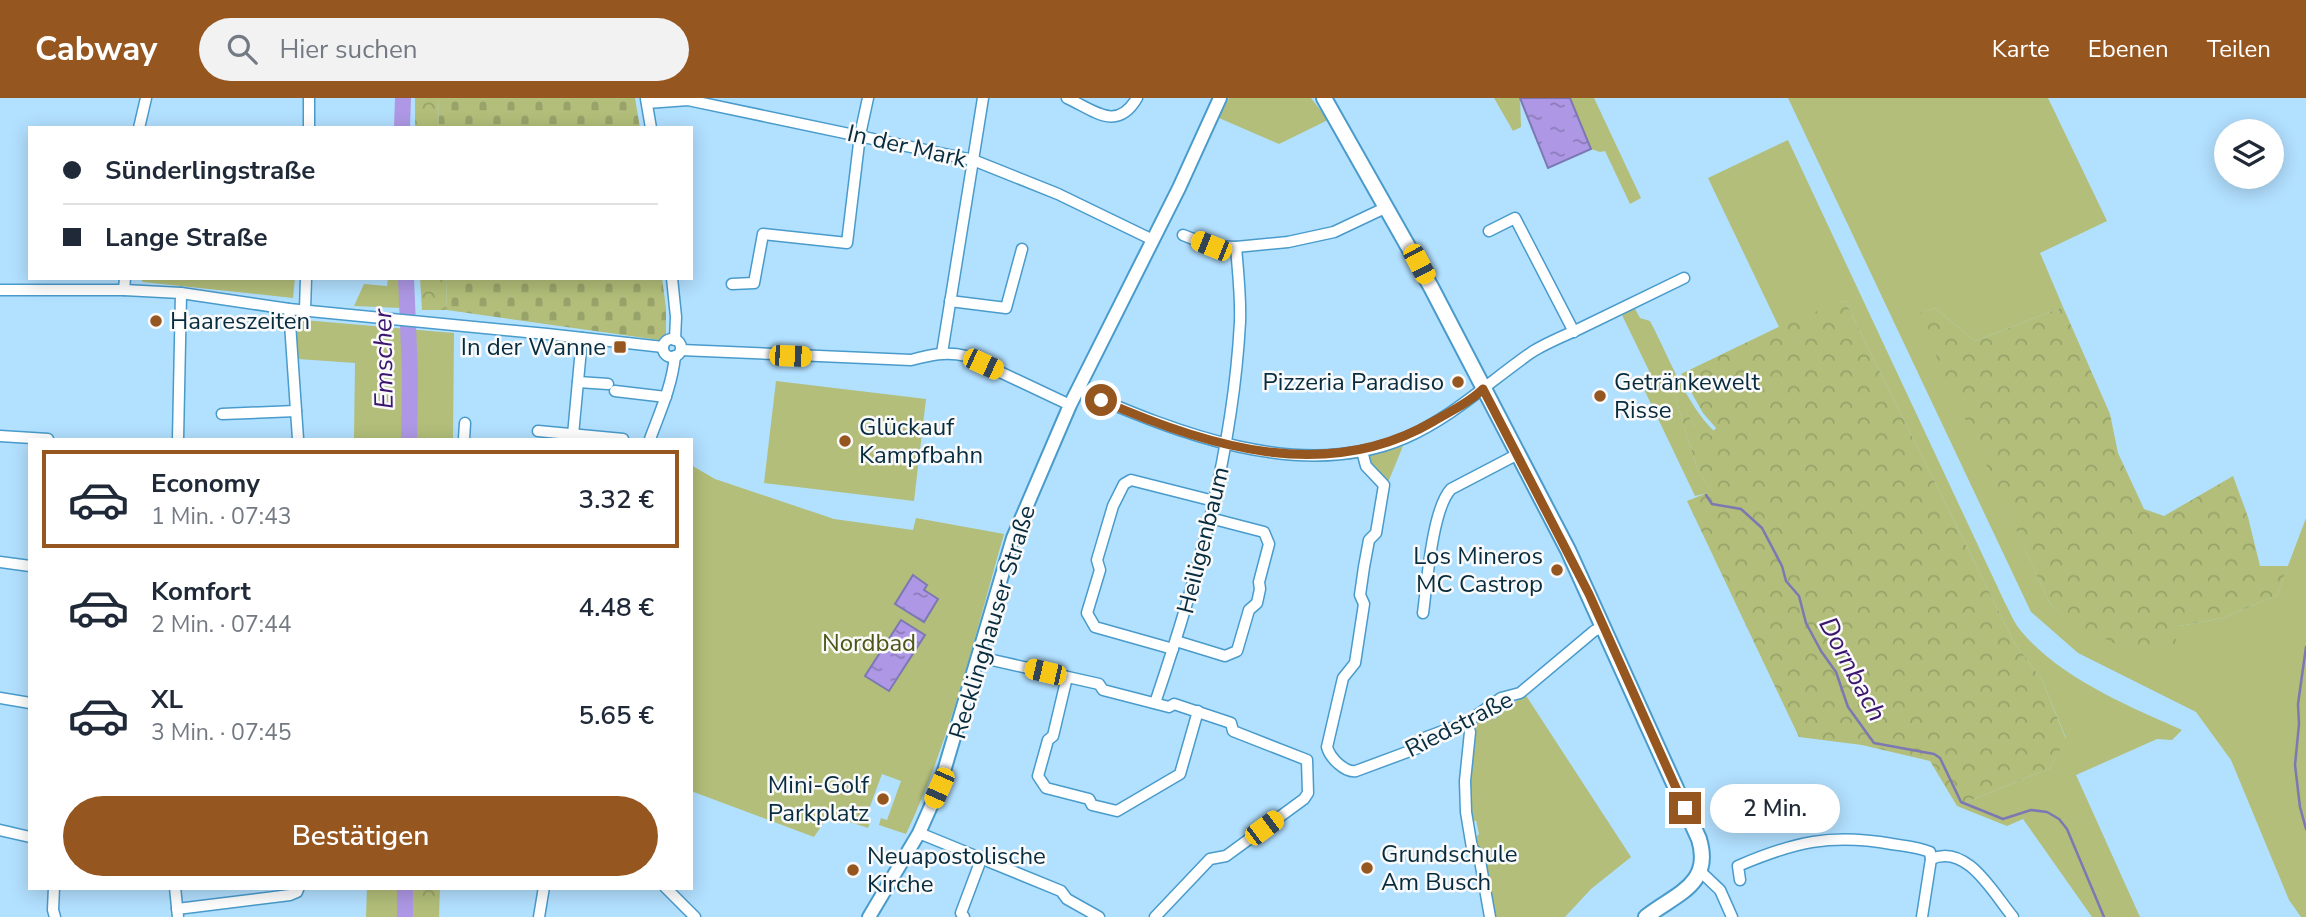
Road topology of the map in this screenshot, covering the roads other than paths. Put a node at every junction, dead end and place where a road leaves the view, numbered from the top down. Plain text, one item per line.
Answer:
1 (146, 98) edge
2 (309, 98) edge
3 (868, 98) edge
4 (983, 98) edge
5 (1067, 98) edge
6 (1137, 98) edge
7 (1220, 98) edge
8 (1324, 98) edge
9 (688, 99) edge
10 (647, 101) edge
11 (139, 126) edge
12 (309, 126) edge
13 (651, 126) edge
14 (860, 135) junction
15 (973, 160) junction
16 (1387, 207) junction
17 (1489, 231) dead end
18 (1183, 235) dead end
19 (1153, 240) junction
20 (1236, 247) junction
21 (1022, 250) dead end
22 (1684, 278) dead end
23 (125, 280) edge
24 (306, 280) edge
25 (672, 280) edge
26 (732, 284) dead end
27 (0, 290) edge
28 (124, 290) junction
29 (181, 293) junction
30 (950, 301) junction
31 (289, 309) junction
32 (305, 310) junction
33 (1574, 332) junction
34 (582, 338) junction
35 (675, 340) junction
36 (663, 348) junction
37 (678, 353) junction
38 (942, 353) junction
39 (578, 382) junction
40 (1483, 389) junction
41 (1079, 390) junction
42 (666, 397) junction
43 (1070, 405) junction
44 (296, 411) junction
45 (222, 414) dead end
46 (465, 423) dead end
47 (538, 431) dead end
48 (573, 435) junction
49 (0, 436) edge
50 (32, 438) edge
51 (178, 438) edge
52 (298, 438) edge
53 (464, 438) edge
54 (610, 438) edge
55 (650, 438) edge
56 (1227, 444) junction
57 (1362, 451) junction
58 (1518, 454) junction
59 (1214, 501) junction
60 (1210, 519) junction
61 (0, 562) edge
62 (28, 566) edge
63 (1423, 613) dead end
64 (1604, 626) junction
65 (1175, 645) junction
66 (979, 657) junction
67 (1067, 677) junction
68 (0, 698) edge
69 (28, 703) edge
70 (1155, 703) junction
71 (1198, 711) junction
72 (1467, 722) junction
73 (0, 830) edge
74 (919, 833) junction
75 (28, 837) edge
76 (982, 857) junction
77 (1931, 859) junction
78 (1700, 871) junction
79 (1740, 880) dead end
80 (54, 890) edge
81 (175, 890) edge
82 (298, 890) edge
83 (544, 890) edge
84 (668, 890) edge
85 (178, 913) edge
86 (55, 917) edge
87 (539, 917) edge
88 (695, 917) edge
89 (869, 917) edge
90 (964, 917) edge
91 (1099, 917) edge
92 (1155, 917) edge
93 (1490, 917) edge
94 (1646, 917) edge
95 (1732, 917) edge
96 (1922, 917) edge
97 (2013, 917) edge

1 - 11 street
2 - 12 street
3 - 14 street
4 - 15 street
5 - 6 street
7 - 19 street, Recklinghauser Straße
8 - 16 main road
9 - 10 street, In der Mark
9 - 14 street, In der Mark
10 - 13 street
14 - 15 street, In der Mark
14 - 26 street
15 - 19 street, In der Mark
15 - 30 street
16 - 20 street
16 - 40 main road
17 - 33 street
18 - 20 street
19 - 41 street, Recklinghauser Straße
20 - 56 street, Heiligenbaum
21 - 30 street
22 - 33 street
23 - 28 street
24 - 32 street
25 - 35 street
27 - 28 street
28 - 29 street
29 - 31 street
29 - 51 street
30 - 38 street
31 - 32 street
31 - 44 street
32 - 34 street
33 - 40 street
34 - 36 street
34 - 39 street
35 - 36 street
35 - 37 street
36 - 37 street
37 - 38 street
37 - 42 street
38 - 43 street
39 - 42 street
39 - 48 street
40 - 57 street
40 - 58 main road
41 - 43 street, Recklinghauser Straße
41 - 56 street
42 - 55 street
43 - 66 street, Recklinghauser Straße
44 - 45 street
44 - 52 street
46 - 53 street
47 - 48 street
48 - 54 street
49 - 50 street
56 - 57 street
56 - 59 street, Heiligenbaum
57 - 72 street, Riedstraße
58 - 63 street
58 - 64 main road
59 - 60 street, Heiligenbaum
59 - 65 street
60 - 65 street, Heiligenbaum
60 - 65 street
61 - 62 street
64 - 72 street, Riedstraße
64 - 78 main road
65 - 70 street, Heiligenbaum
66 - 67 street
66 - 74 street, Recklinghauser Straße
67 - 70 street
67 - 71 street
68 - 69 street
70 - 71 street
71 - 92 street
72 - 93 street
73 - 75 street
74 - 76 street
74 - 89 street, Recklinghauser Straße
76 - 90 street
76 - 91 street
77 - 79 street
77 - 96 street
77 - 97 street
78 - 94 main road
78 - 95 street
80 - 86 street
81 - 85 street
82 - 85 street
83 - 87 street
84 - 88 street

